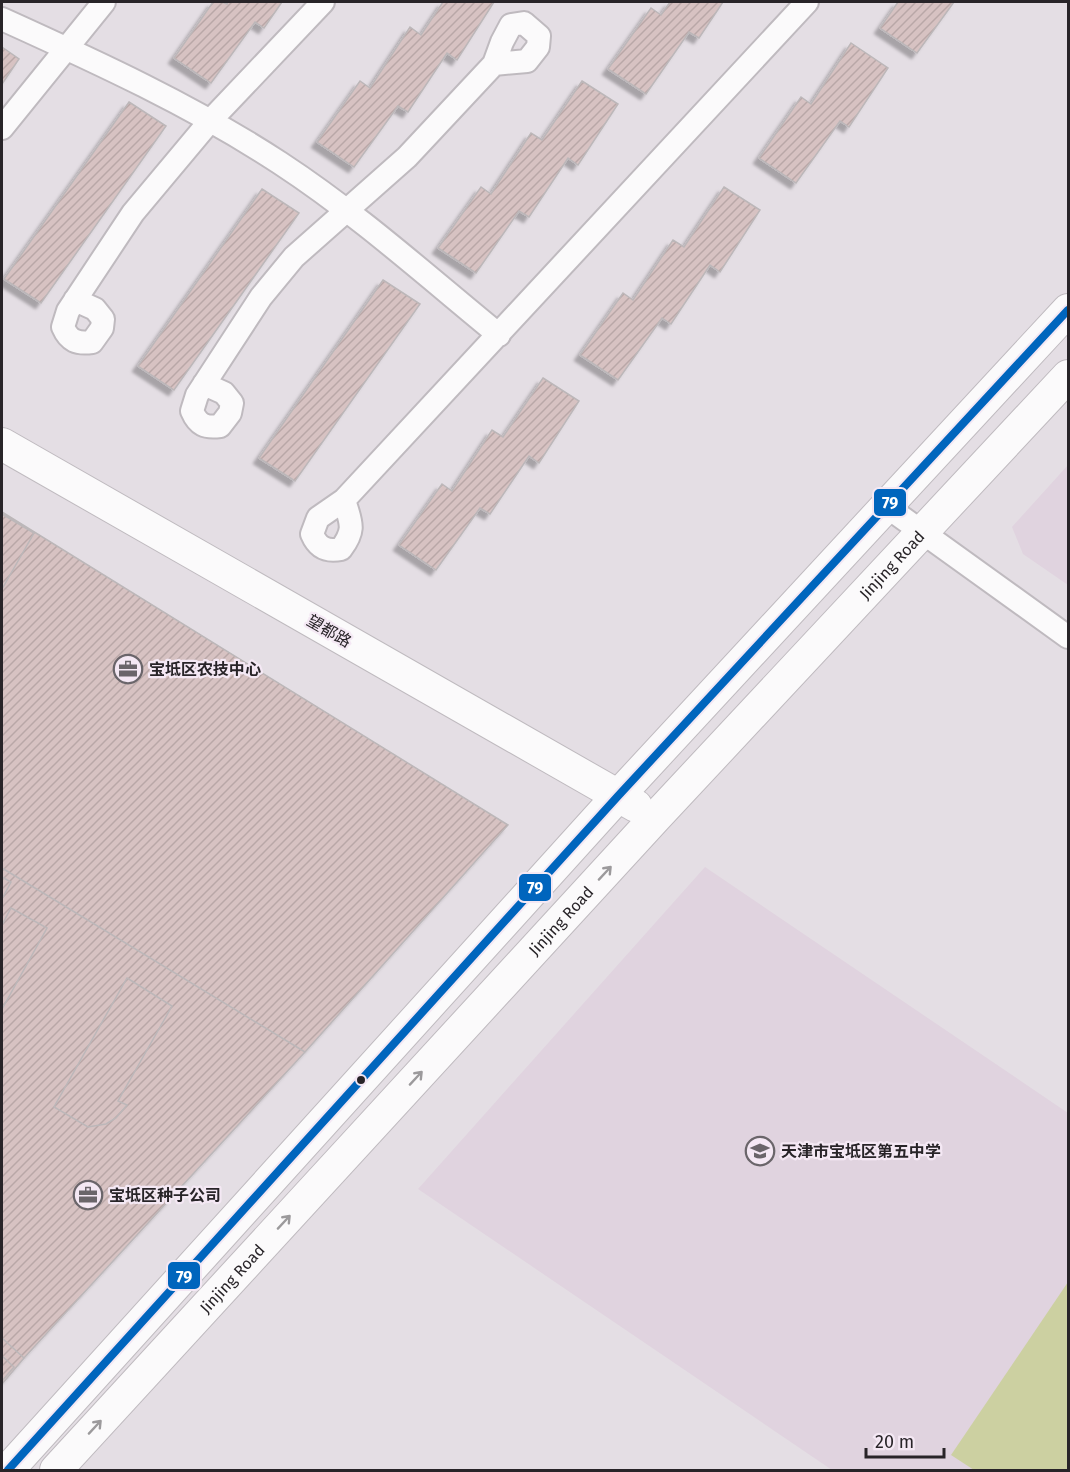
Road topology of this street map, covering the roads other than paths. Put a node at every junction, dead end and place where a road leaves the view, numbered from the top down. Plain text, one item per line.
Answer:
1 (104, 2) edge
2 (323, 2) edge
3 (807, 2) edge
4 (2, 19) edge
5 (67, 49) junction
6 (494, 64) dead end
7 (210, 122) junction
8 (2, 128) edge
9 (346, 211) junction
10 (75, 300) dead end
11 (1068, 310) edge
12 (499, 335) junction
13 (1068, 376) edge
14 (204, 384) dead end
15 (2, 444) edge
16 (344, 500) dead end
17 (886, 506) junction
18 (922, 532) junction
19 (1068, 637) edge
20 (618, 796) junction
21 (656, 818) junction
22 (8, 1470) edge
23 (56, 1470) edge

1 - 5 street
2 - 7 street
3 - 12 street
4 - 5 street
5 - 7 street
5 - 8 street
6 - 9 street
7 - 9 street
7 - 10 street
9 - 12 street
9 - 14 street
11 - 17 main road
12 - 16 street
13 - 18 main road, Jinjing Road
15 - 20 main road, 望都路
17 - 18 street
17 - 20 main road
18 - 19 street
18 - 21 main road, Jinjing Road
20 - 21 main road, 望都路
20 - 22 main road
23 -> 21 main road, Jinjing Road

